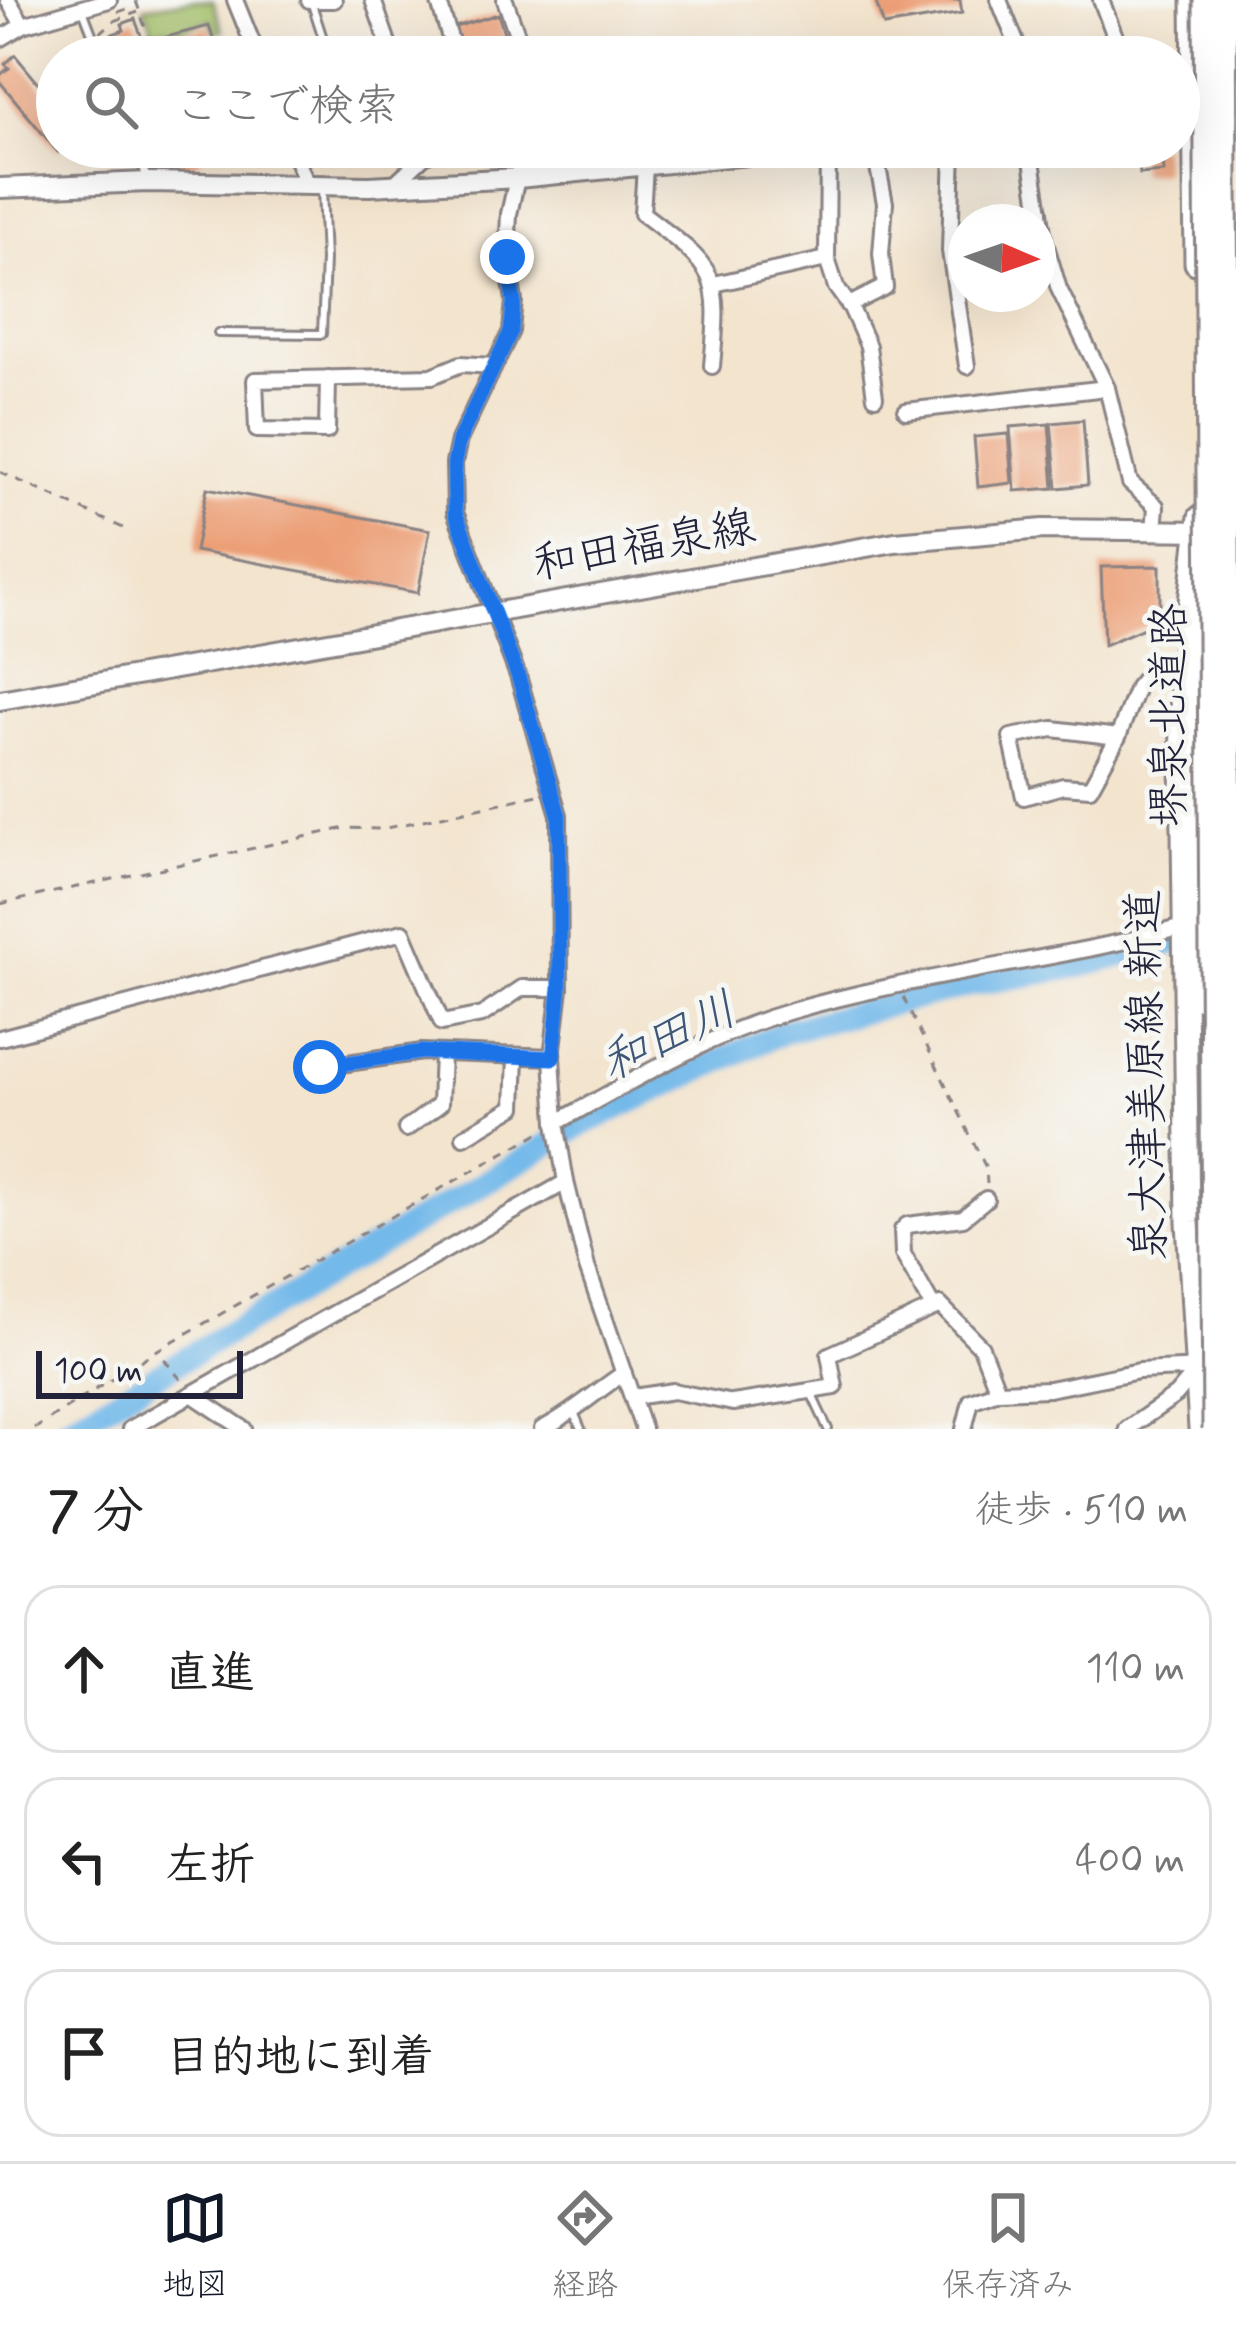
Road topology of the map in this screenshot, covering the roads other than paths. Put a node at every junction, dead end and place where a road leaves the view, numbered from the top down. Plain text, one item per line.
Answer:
1 (8, 0) edge
2 (109, 0) edge
3 (236, 0) edge
4 (310, 0) edge
5 (334, 0) edge
6 (373, 0) edge
7 (438, 0) edge
8 (505, 0) edge
9 (999, 0) edge
10 (1100, 0) edge
11 (1193, 0) edge
12 (1205, 0) edge
13 (1225, 0) edge
14 (1236, 0) edge
15 (82, 8) junction
16 (23, 25) junction
17 (93, 36) edge
18 (249, 36) edge
19 (322, 36) edge
20 (386, 36) edge
21 (449, 36) edge
22 (518, 36) edge
23 (1014, 36) edge
24 (1115, 36) edge
25 (1191, 36) edge
26 (0, 38) edge
27 (1236, 39) edge
28 (1236, 100) edge
29 (1200, 105) edge
30 (143, 168) edge
31 (305, 168) edge
32 (411, 168) edge
33 (520, 168) edge
34 (625, 168) edge
35 (646, 168) edge
36 (828, 168) edge
37 (878, 168) edge
38 (954, 168) edge
39 (1033, 168) edge
40 (1189, 168) edge
41 (518, 178) junction
42 (148, 182) junction
43 (394, 184) junction
44 (315, 185) junction
45 (0, 188) edge
46 (957, 204) edge
47 (1039, 204) edge
48 (827, 259) junction
49 (1056, 277) edge
50 (714, 284) junction
51 (849, 304) junction
52 (960, 312) edge
53 (218, 333) dead end
54 (493, 366) junction
55 (712, 366) dead end
56 (968, 366) dead end
57 (328, 378) junction
58 (1107, 388) junction
59 (875, 398) dead end
60 (906, 411) dead end
61 (1236, 530) edge
62 (1154, 532) junction
63 (1200, 532) junction
64 (491, 613) junction
65 (1188, 672) junction
66 (0, 700) edge
67 (1118, 737) junction
68 (1182, 929) junction
69 (560, 988) junction
70 (0, 1038) edge
71 (442, 1053) junction
72 (516, 1056) junction
73 (553, 1058) junction
74 (320, 1067) dead end
75 (558, 1127) junction
76 (406, 1129) dead end
77 (464, 1136) dead end
78 (566, 1182) junction
79 (986, 1199) road end
80 (933, 1307) junction
81 (1236, 1356) edge
82 (624, 1373) junction
83 (1214, 1380) junction
84 (811, 1391) junction
85 (998, 1391) junction
86 (194, 1395) junction
87 (634, 1397) junction
88 (574, 1412) junction
89 (130, 1429) edge
90 (244, 1429) edge
91 (542, 1429) edge
92 (581, 1429) edge
93 (643, 1429) edge
94 (828, 1429) edge
95 (964, 1429) edge
96 (1127, 1429) edge
97 (1200, 1429) edge
98 (1214, 1429) edge
99 (1233, 1429) edge

1 - 16 street
2 - 15 street
3 - 18 street
4 - 5 street
4 - 19 lane
6 - 20 street
7 - 21 street
8 - 22 street
9 - 23 street
10 - 24 street
11 - 25 main road
12 - 83 main road, 堺泉北道路, bridge
13 - 83 main road, 堺泉北道路, bridge
14 - 27 main road
15 - 16 street
15 - 17 lane
16 - 26 street
28 - 29 main road
30 - 42 lane
31 - 44 street
32 - 43 street
33 - 41 street
34 - 41 main road
35 - 50 street
36 - 48 street
37 - 51 street
38 - 46 street
39 - 47 street
40 - 63 main road
41 - 43 main road
41 - 54 street
42 - 44 main road
42 - 45 main road
43 - 44 main road
44 - 53 lane
48 - 50 street
48 - 51 street
49 - 58 street
50 - 55 street
51 - 59 street
52 - 56 street
54 - 57 street
54 - 64 street
57 - 57 street
58 - 60 street
58 - 62 street
61 - 63 main road, 和田福泉線
62 - 63 main road, 和田福泉線
62 - 64 main road, 和田福泉線
63 - 65 main road
64 - 66 main road, 和田福泉線
64 - 69 street
65 - 67 street
65 - 68 main road, 泉大津美原線 新道
65 - 83 main road, bridge
67 - 67 street
68 - 75 street
68 - 83 main road, 泉大津美原線 新道
69 - 70 street
69 - 73 street
71 - 72 street
71 - 74 street
71 - 76 street
72 - 73 street
72 - 77 street
73 - 75 street
75 - 78 street
78 - 82 street
78 - 86 street
79 - 80 street
80 - 84 street
80 - 85 street
81 - 83 main road, bridge
81 - 83 street
82 - 87 street
82 - 88 street
83 - 85 street
83 - 96 street
83 - 97 main road, 泉大津美原線 新道
83 - 98 main road, 堺泉北道路, bridge
83 - 99 main road, 堺泉北道路, bridge
84 - 87 street
84 - 94 lane
85 - 95 street
86 - 89 street
86 - 90 street
87 - 93 street
88 - 91 street
88 - 92 lane

